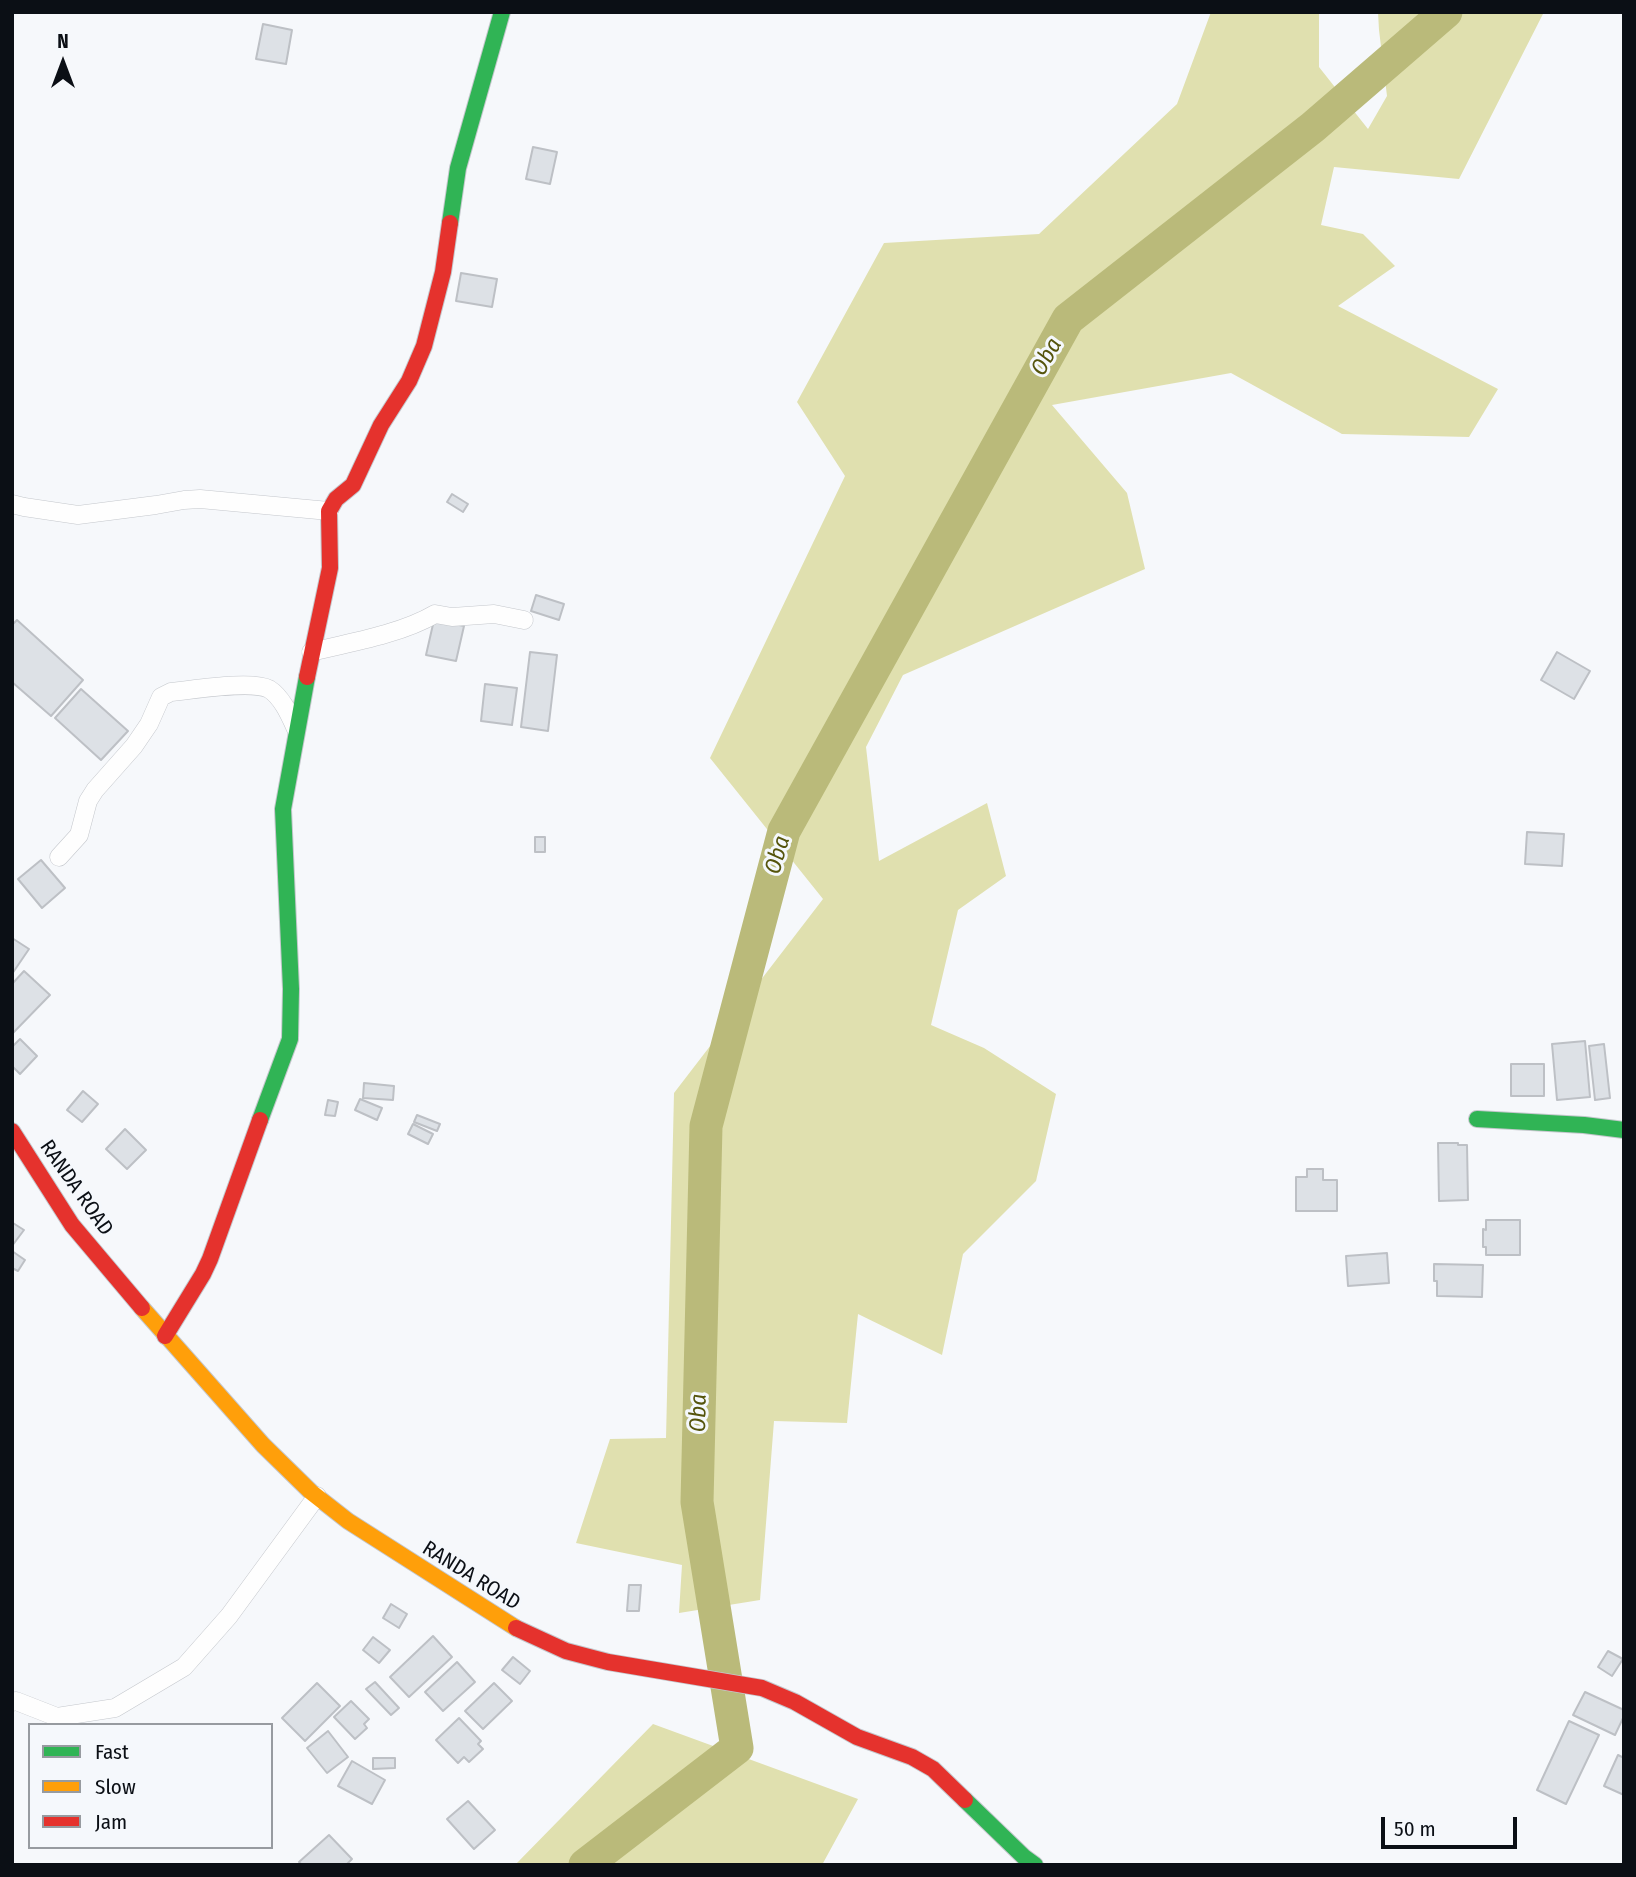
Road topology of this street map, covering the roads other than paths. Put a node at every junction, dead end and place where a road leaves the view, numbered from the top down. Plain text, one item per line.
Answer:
1 (502, 12) edge
2 (12, 504) edge
3 (329, 511) junction
4 (524, 620) dead end
5 (311, 652) junction
6 (296, 729) junction
7 (59, 857) dead end
8 (1476, 1119) dead end
9 (1624, 1130) edge
10 (12, 1131) edge
11 (165, 1336) junction
12 (317, 1496) junction
13 (12, 1702) edge
14 (1035, 1865) edge

1 - 3 street
2 - 3 street
3 - 5 street
4 - 5 street
5 - 6 street
6 - 7 street
6 - 11 street
8 - 9 street
10 - 11 street, RANDA ROAD
11 - 12 street, RANDA ROAD
12 - 13 street
12 - 14 street, RANDA ROAD

